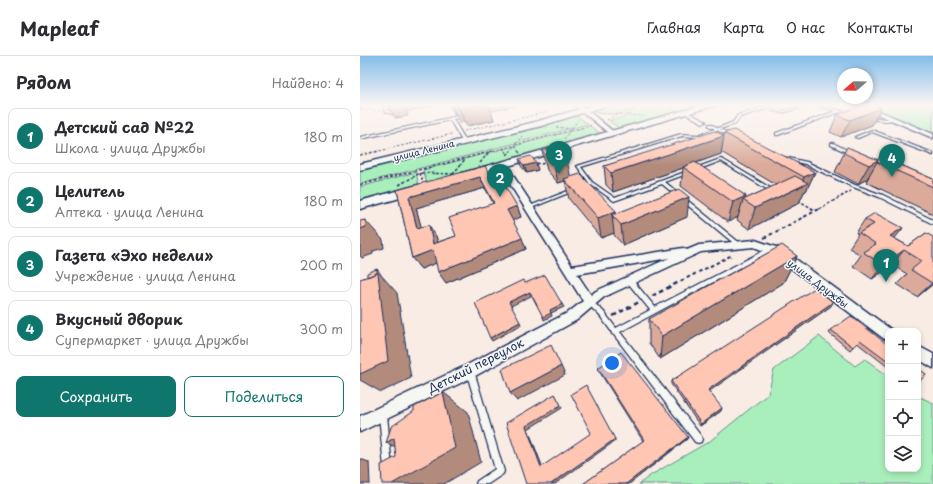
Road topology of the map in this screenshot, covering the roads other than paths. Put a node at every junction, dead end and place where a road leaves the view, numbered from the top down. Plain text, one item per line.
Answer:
1 (422, 125) edge
2 (455, 125) edge
3 (511, 125) edge
4 (601, 125) edge
5 (645, 125) edge
6 (710, 125) dead end
7 (728, 125) edge
8 (801, 125) edge
9 (908, 125) edge
10 (717, 129) junction
11 (613, 134) junction
12 (776, 134) dead end
13 (933, 136) edge
14 (462, 137) junction
15 (857, 137) dead end
16 (360, 138) edge
17 (738, 140) edge
18 (832, 144) dead end
19 (853, 154) edge
20 (933, 154) edge
21 (782, 156) edge
22 (502, 165) junction
23 (360, 167) edge
24 (457, 175) edge
25 (662, 182) junction
26 (591, 183) junction
27 (427, 185) edge
28 (584, 186) edge
29 (577, 189) edge
30 (768, 196) edge
31 (683, 198) junction
32 (676, 201) edge
33 (360, 205) edge
34 (529, 207) junction
35 (933, 222) edge
36 (739, 244) junction
37 (699, 249) junction
38 (771, 249) junction
39 (570, 271) junction
40 (630, 281) junction
41 (590, 303) junction
42 (655, 311) junction
43 (614, 332) junction
44 (885, 332) edge
45 (921, 354) edge
46 (933, 361) edge
47 (470, 371) junction
48 (383, 413) junction
49 (360, 424) edge
50 (698, 439) dead end
51 (389, 476) edge
52 (480, 484) edge

1 - 16 lane
2 - 14 lane
3 - 14 street, улица Ленина
4 - 11 street
5 - 11 street
6 - 10 lane
7 - 10 lane
8 - 12 lane
9 - 13 street
10 - 17 lane
10 - 26 lane
11 - 22 street
14 - 23 street, улица Ленина
15 - 20 lane
18 - 19 lane
21 - 35 lane
22 - 24 street
22 - 34 street
25 - 26 lane
25 - 30 lane
25 - 31 lane
26 - 28 lane
27 - 33 street
29 - 34 lane
31 - 32 lane
31 - 36 lane
34 - 39 street
36 - 37 street, улица Дружбы
36 - 38 street, улица Дружбы
37 - 39 street
37 - 40 street, улица Дружбы
38 - 42 lane
38 - 44 street, улица Дружбы
39 - 41 street
40 - 41 street, улица Дружбы
40 - 42 lane
41 - 43 lane
41 - 47 street, Детский переулок
42 - 43 lane
43 - 50 lane
45 - 46 street
47 - 48 street, Детский переулок
47 - 52 lane
48 - 49 street, Детский переулок
48 - 51 lane

